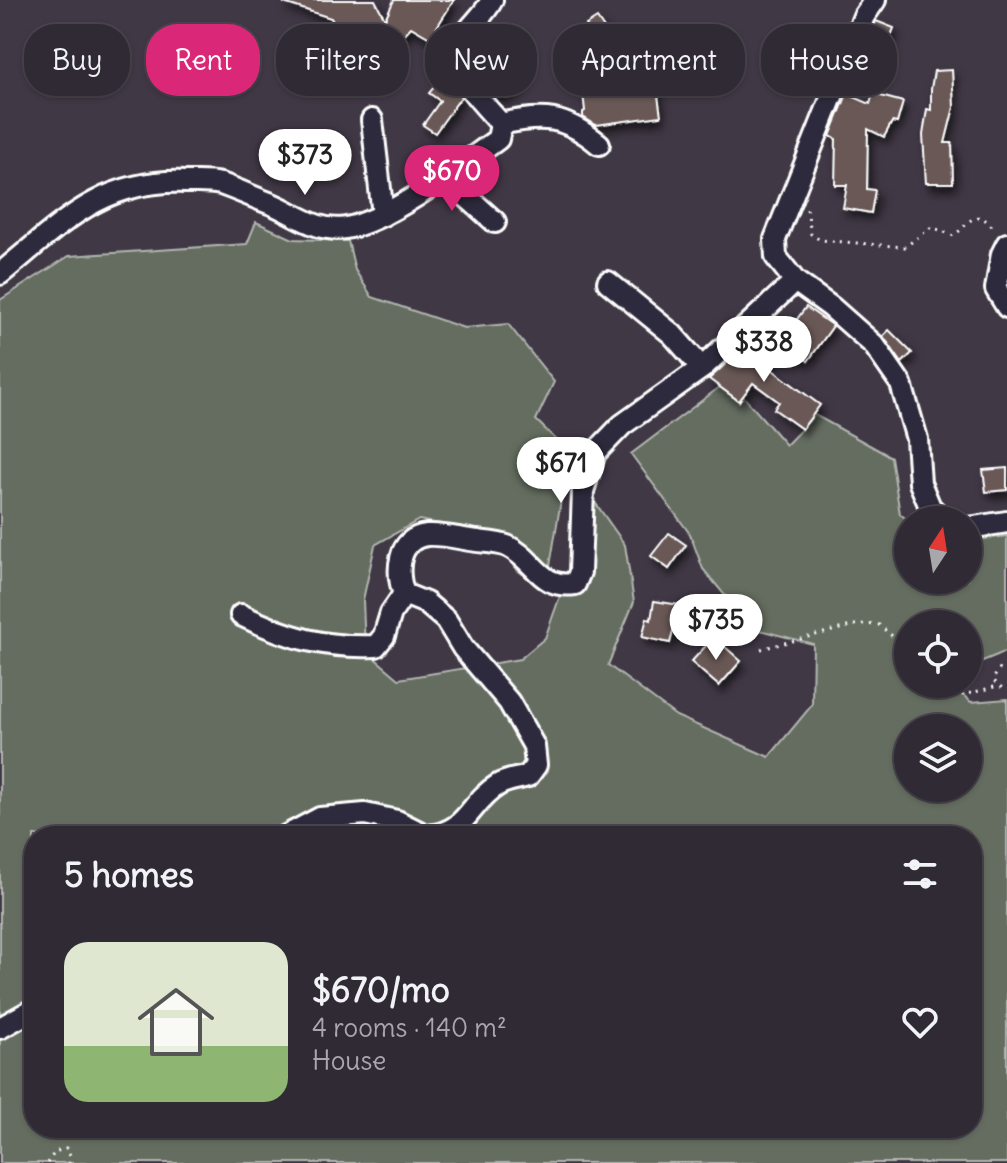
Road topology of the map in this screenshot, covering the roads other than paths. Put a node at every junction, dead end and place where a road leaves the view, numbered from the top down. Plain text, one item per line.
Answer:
1 (492, 0) edge
2 (875, 0) edge
3 (372, 120) dead end
4 (501, 124) junction
5 (599, 144) dead end
6 (455, 170) junction
7 (383, 215) junction
8 (495, 222) dead end
9 (1005, 249) edge
10 (0, 274) edge
11 (795, 281) junction
12 (608, 282) dead end
13 (1007, 307) edge
14 (702, 368) junction
15 (930, 506) edge
16 (1007, 522) edge
17 (982, 526) edge
18 (404, 594) junction
19 (241, 615) dead end
20 (305, 826) edge
21 (407, 826) edge
22 (459, 826) edge
23 (24, 1015) edge
24 (0, 1028) edge

1 - 4 street
2 - 11 street
3 - 7 street
4 - 5 street
4 - 6 street
6 - 7 street
6 - 8 street
7 - 10 street
9 - 13 street
11 - 14 street
11 - 15 street
12 - 14 street
14 - 18 street
16 - 17 street
18 - 19 street
18 - 22 street
20 - 21 street
23 - 24 street

